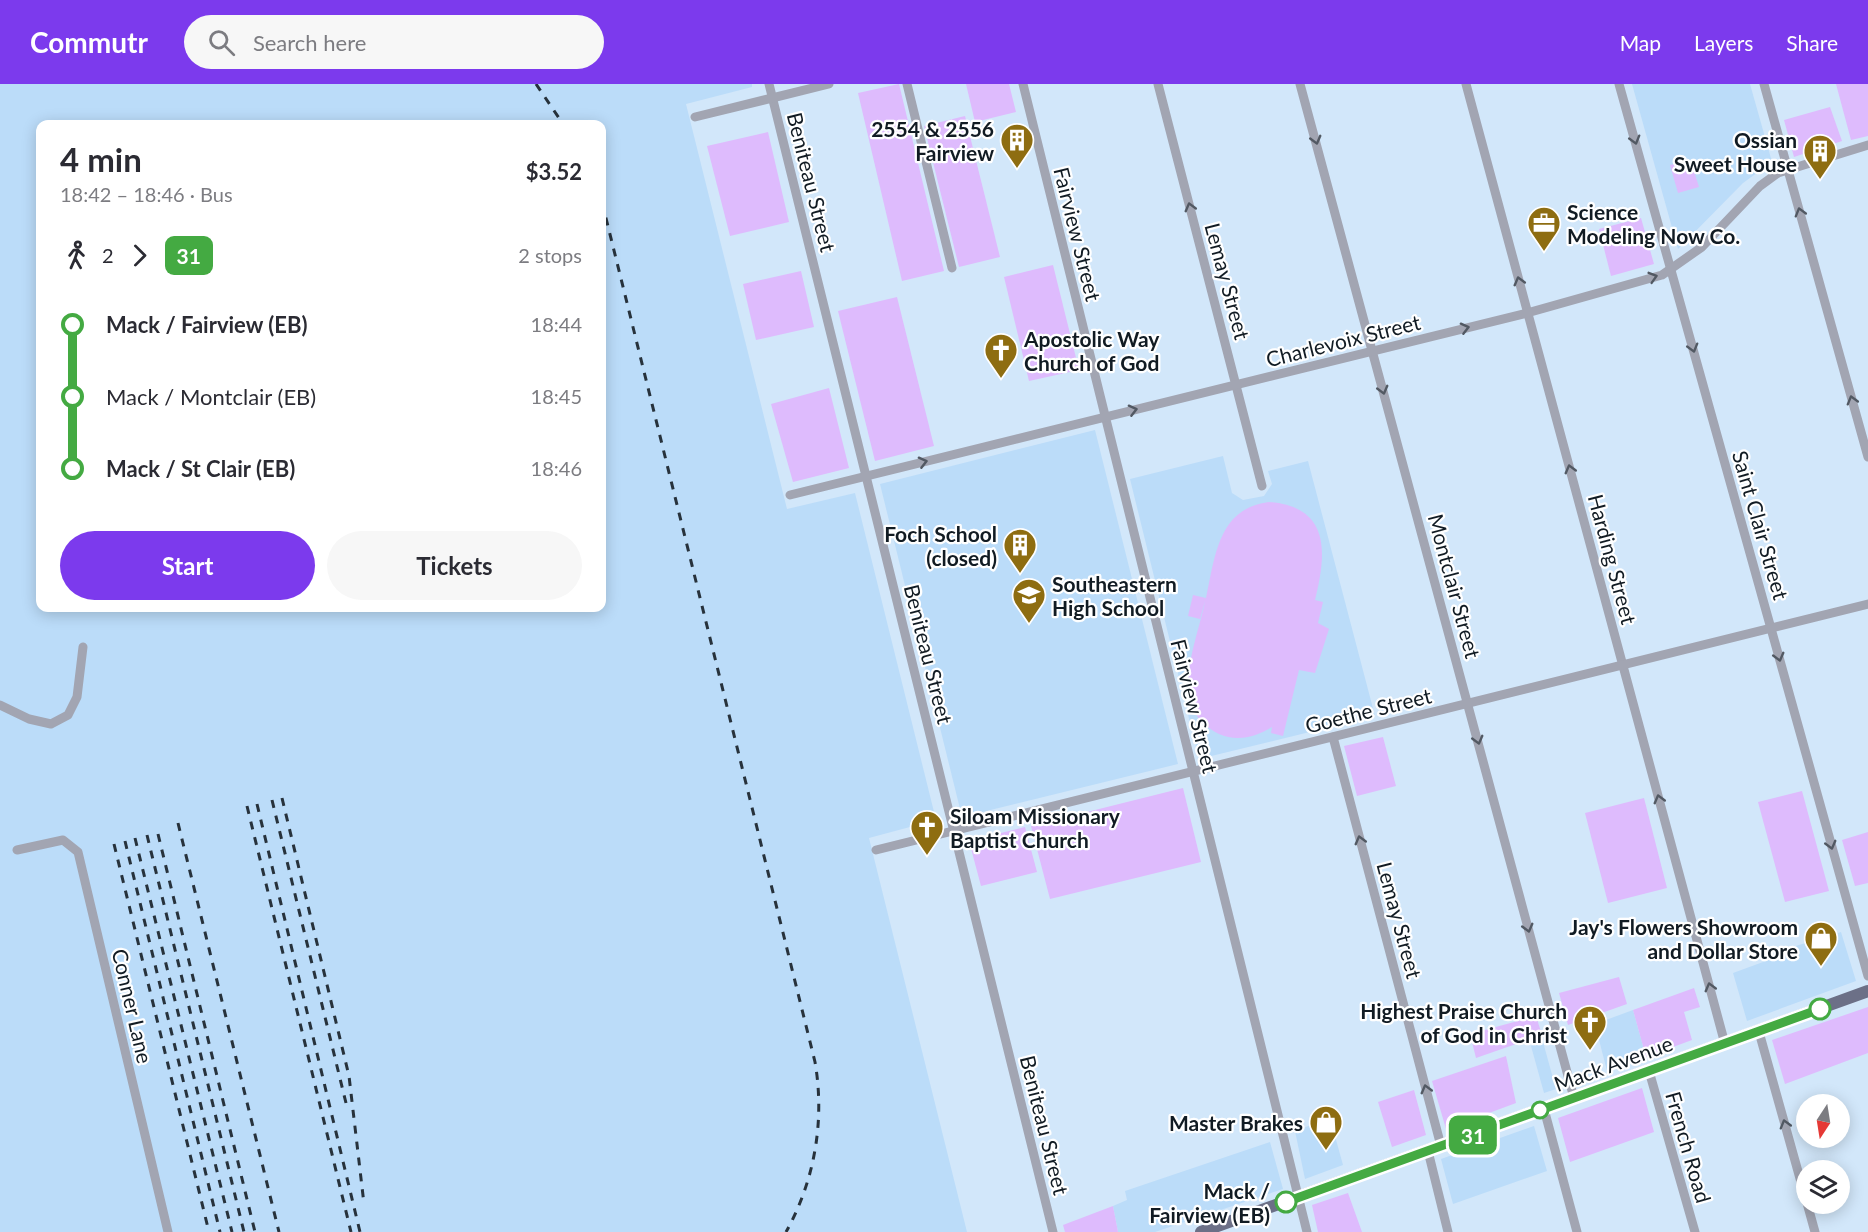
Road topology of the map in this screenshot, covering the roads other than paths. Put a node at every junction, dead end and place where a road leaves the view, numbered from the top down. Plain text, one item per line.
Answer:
1 (769, 84) edge
2 (829, 84) edge
3 (907, 84) edge
4 (1023, 84) edge
5 (1158, 84) edge
6 (1300, 84) edge
7 (1466, 84) edge
8 (1619, 84) edge
9 (1764, 84) edge
10 (773, 98) junction
11 (695, 117) dead end
12 (1868, 145) edge
13 (1788, 170) junction
14 (952, 268) dead end
15 (1671, 270) junction
16 (1527, 313) junction
17 (1372, 351) junction
18 (1236, 385) junction
19 (1105, 417) junction
20 (1868, 457) edge
21 (866, 476) junction
22 (1262, 486) dead end
23 (790, 495) dead end
24 (1868, 604) edge
25 (1771, 628) junction
26 (83, 647) dead end
27 (1623, 665) junction
28 (1468, 704) junction
29 (0, 705) edge
30 (1333, 737) junction
31 (1192, 772) junction
32 (954, 831) junction
33 (17, 850) dead end
34 (876, 850) dead end
35 (1868, 976) edge
36 (1868, 991) edge
37 (1759, 1032) junction
38 (1725, 1044) junction
39 (1649, 1071) junction
40 (1574, 1098) junction
41 (1544, 1109) junction
42 (1441, 1146) junction
43 (1428, 1151) junction
44 (1796, 1166) edge
45 (1298, 1197) junction
46 (1810, 1214) edge
47 (168, 1232) edge
48 (1053, 1232) edge
49 (1201, 1232) edge
50 (1307, 1232) edge
51 (1448, 1232) edge
52 (1577, 1232) edge
53 (1695, 1232) edge
54 (1815, 1232) edge

1 - 10 street, Beniteau Street
2 - 10 street
3 - 14 street
4 - 19 street, Fairview Street
18 -> 5 street, Lemay Street
6 -> 17 street, Montclair Street
16 -> 7 street, Harding Street
8 -> 15 street, Saint Clair Street
9 - 13 street
10 - 11 street
10 - 21 street, Beniteau Street
12 - 13 street, Charlevoix Street
13 - 15 street, Charlevoix Street
20 -> 13 street
16 -> 15 street, Charlevoix Street
15 -> 25 street, Saint Clair Street
17 -> 16 street, Charlevoix Street
27 -> 16 street, Harding Street
17 - 18 street, Charlevoix Street
17 -> 28 street, Montclair Street
19 -> 18 street, Charlevoix Street
18 - 22 street, Lemay Street
21 -> 19 street, Charlevoix Street
19 - 31 street, Fairview Street
21 - 23 street, Charlevoix Street
21 - 32 street, Beniteau Street
24 - 25 street, Goethe Street
25 - 27 street, Goethe Street
25 -> 35 street, Saint Clair Street
26 - 29 street
27 - 28 street, Goethe Street
38 -> 27 street, Harding Street
28 - 30 street, Goethe Street
28 -> 40 street, Montclair Street
30 - 31 street, Goethe Street
42 -> 30 street, Lemay Street
31 - 32 street, Goethe Street
31 - 45 street, Fairview Street
32 - 34 street, Goethe Street
32 - 48 street, Beniteau Street
33 - 47 street, Conner Lane
36 - 37 main road, Mack Avenue
37 - 38 main road, Mack Avenue
44 -> 37 street
38 - 39 main road, Mack Avenue
39 - 40 main road, Mack Avenue
39 - 53 street, French Road
40 - 41 main road, Mack Avenue
41 - 42 main road, Mack Avenue
41 - 52 street
42 - 43 main road, Mack Avenue
43 - 45 main road, Mack Avenue
43 - 51 street
45 - 49 main road, Mack Avenue
45 - 50 street, Fairview Street
46 - 54 street

